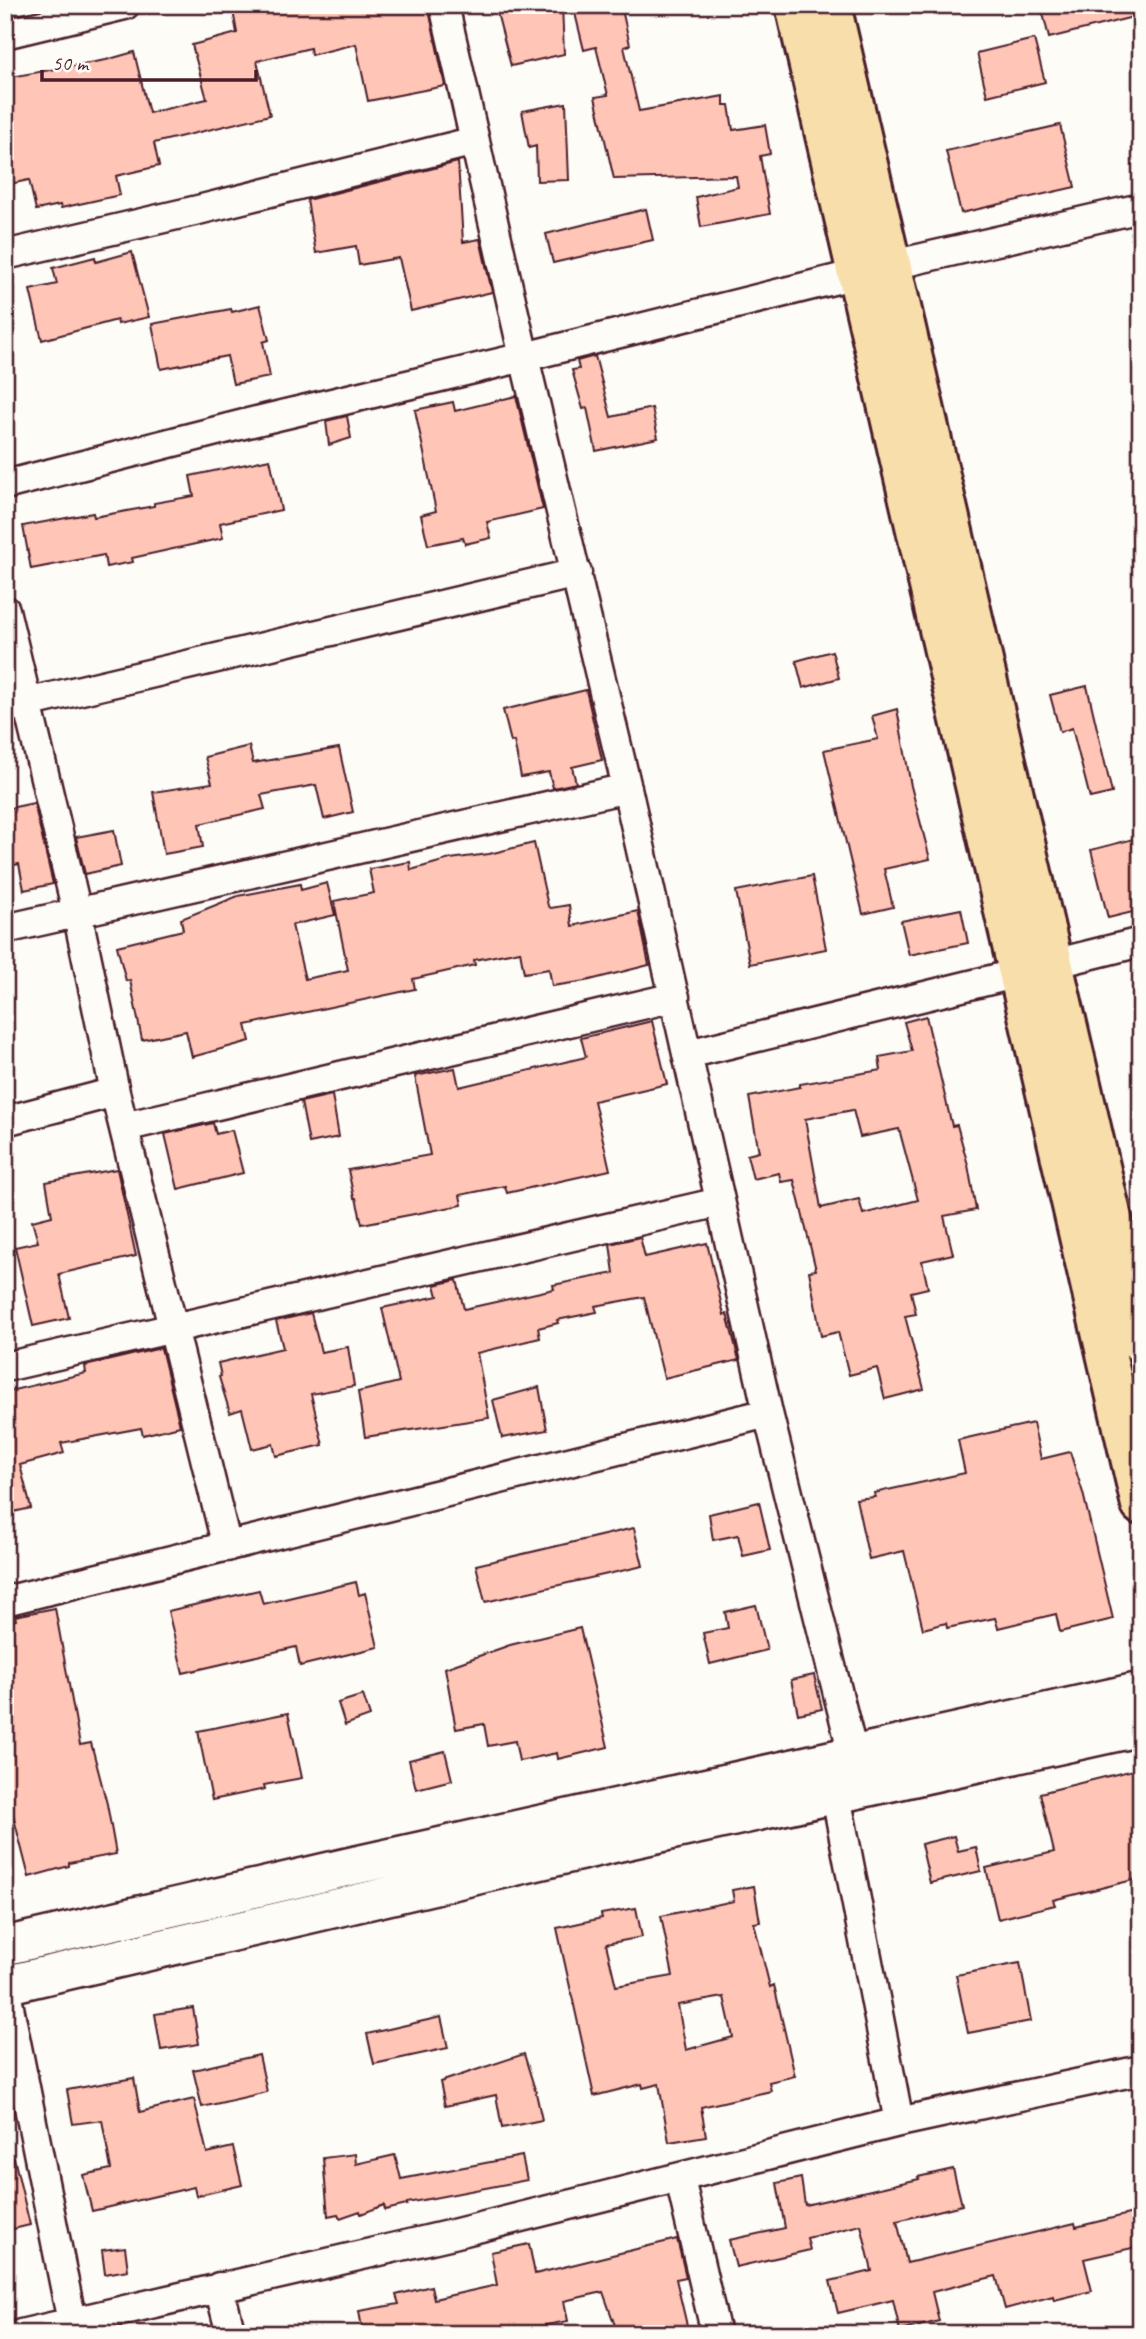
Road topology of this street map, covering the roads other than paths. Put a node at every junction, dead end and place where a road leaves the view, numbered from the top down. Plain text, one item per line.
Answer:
1 (125, 5) edge
2 (443, 5) edge
3 (795, 5) edge
4 (831, 5) edge
5 (5, 34) edge
6 (475, 141) junction
7 (1141, 208) edge
8 (5, 255) edge
9 (875, 269) junction
10 (524, 357) junction
11 (5, 485) edge
12 (577, 573) junction
13 (5, 610) edge
14 (16, 706) edge
15 (627, 788) junction
16 (77, 912) junction
17 (5, 929) edge
18 (1141, 942) edge
19 (1036, 969) junction
20 (675, 998) junction
21 (688, 1054) junction
22 (115, 1092) junction
23 (5, 1121) edge
24 (124, 1127) junction
25 (720, 1202) junction
26 (172, 1328) junction
27 (1141, 1343) edge
28 (5, 1367) edge
29 (768, 1413) junction
30 (1141, 1504) edge
31 (227, 1547) junction
32 (5, 1601) edge
33 (1141, 1691) edge
34 (1141, 1727) edge
35 (853, 1754) junction
36 (835, 1796) junction
37 (5, 1946) edge
38 (5, 1986) edge
39 (1141, 2070) edge
40 (899, 2122) junction
41 (680, 2179) junction
42 (219, 2287) junction
43 (72, 2322) junction
44 (22, 2334) edge
45 (230, 2334) edge
46 (716, 2334) edge

1 - 5 street
2 - 6 street
3 - 9 main road
4 - 9 main road
6 - 8 street
6 - 10 street
7 - 9 street
9 - 10 street
9 - 19 main road
10 - 11 street
10 - 12 street
12 - 14 street
12 - 15 street
13 - 14 street
14 - 16 street
15 - 16 street
15 - 20 street
16 - 17 street
16 - 22 street
18 - 19 street
19 - 21 street
19 - 27 main road
19 - 30 main road
20 - 21 street
20 - 24 street
21 - 25 street
22 - 23 street
22 - 24 street
24 - 26 street
25 - 26 street
25 - 29 street
26 - 28 street
26 - 31 street
29 - 31 street
29 - 35 street
31 - 32 street
33 - 35 street
34 - 36 street
35 - 37 street
36 - 38 street
36 - 40 street
38 - 43 street
39 - 40 street
40 - 41 street
41 - 42 street
41 - 46 street
42 - 43 street
42 - 45 street
43 - 44 street

